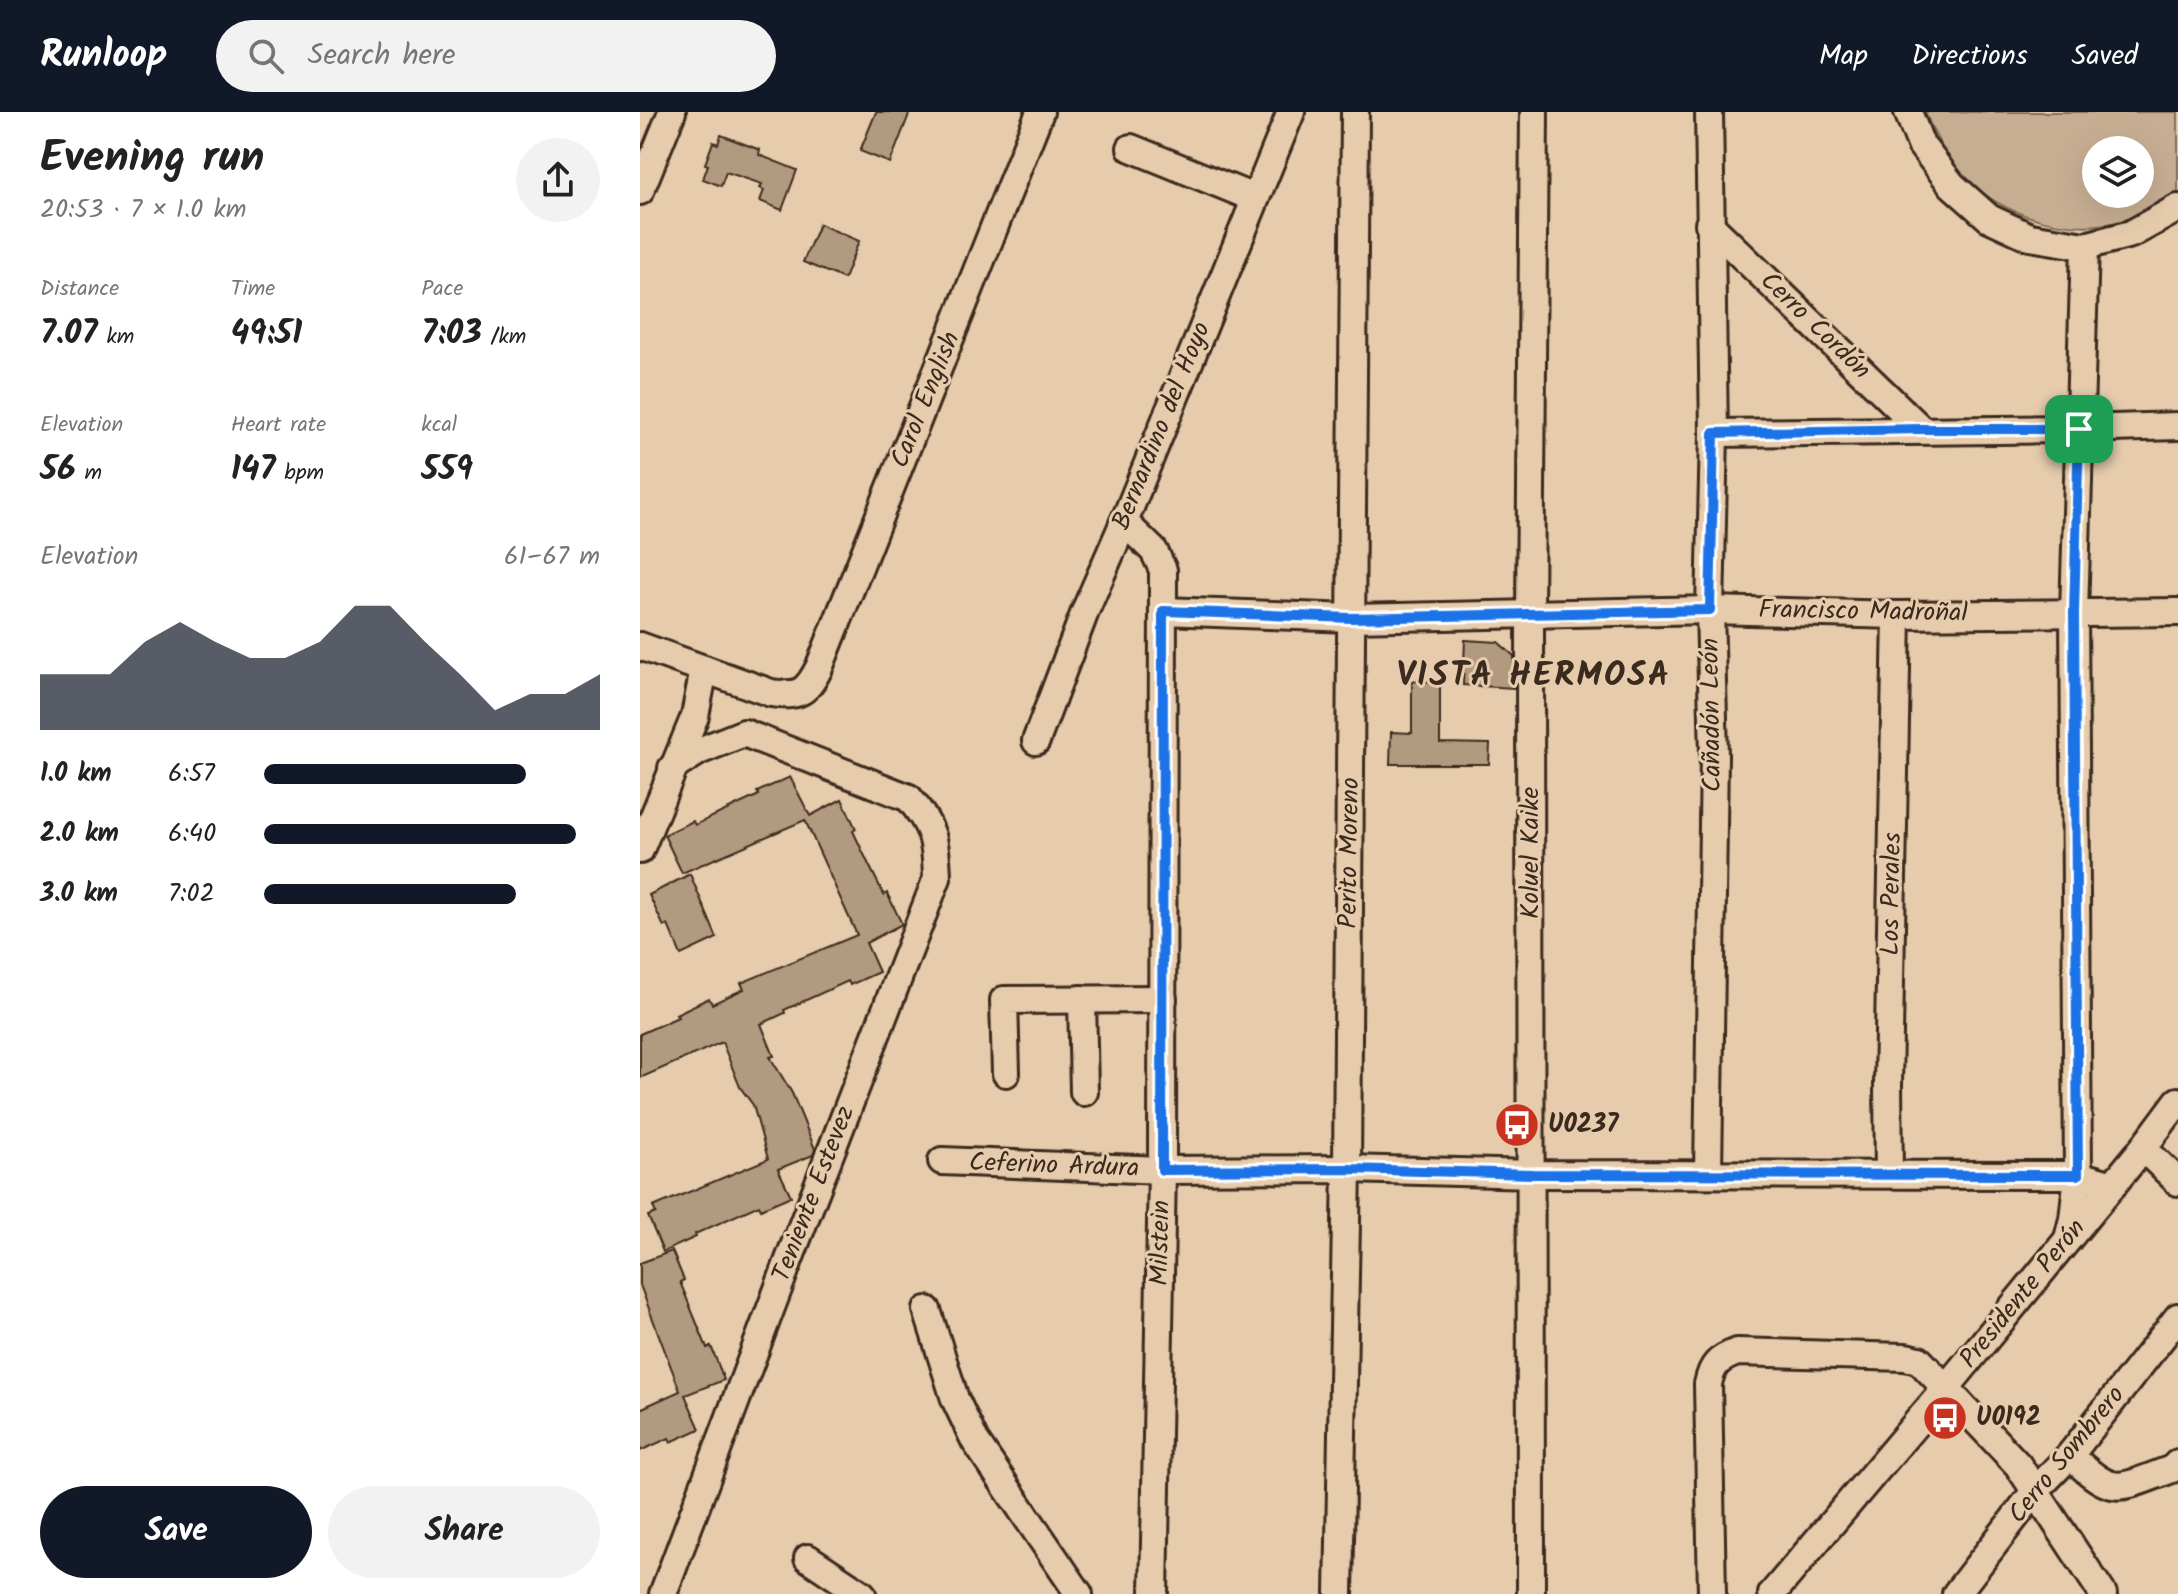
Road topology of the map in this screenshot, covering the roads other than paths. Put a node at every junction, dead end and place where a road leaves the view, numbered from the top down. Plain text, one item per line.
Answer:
1 (672, 112) edge
2 (1291, 112) edge
3 (1355, 112) edge
4 (1534, 112) edge
5 (1709, 112) edge
6 (1908, 112) edge
7 (1035, 114) edge
8 (1131, 148) dead end
9 (640, 191) edge
10 (1254, 198) junction
11 (2178, 208) edge
12 (1709, 224) junction
13 (2085, 246) junction
14 (2178, 426) edge
15 (1921, 429) junction
16 (2079, 429) junction
17 (1714, 433) junction
18 (1124, 522) junction
19 (1710, 610) junction
20 (1163, 611) junction
21 (2178, 612) edge
22 (2074, 613) junction
23 (1530, 614) junction
24 (1897, 615) junction
25 (1352, 618) junction
26 (640, 646) edge
27 (704, 669) junction
28 (699, 706) junction
29 (744, 733) junction
30 (1036, 741) dead end
31 (672, 768) junction
32 (640, 850) edge
33 (1082, 999) junction
34 (1163, 999) junction
35 (1006, 1073) dead end
36 (1084, 1092) dead end
37 (2178, 1101) edge
38 (2143, 1148) junction
39 (942, 1161) dead end
40 (1347, 1169) junction
41 (1162, 1170) junction
42 (1533, 1174) junction
43 (1708, 1174) junction
44 (1889, 1174) junction
45 (2078, 1175) junction
46 (2178, 1182) edge
47 (2113, 1185) junction
48 (2068, 1239) junction
49 (927, 1310) dead end
50 (2178, 1317) edge
51 (1946, 1388) junction
52 (2070, 1455) junction
53 (2178, 1463) edge
54 (2036, 1490) junction
55 (808, 1558) dead end
56 (663, 1594) edge
57 (862, 1594) edge
58 (1079, 1594) edge
59 (1154, 1594) edge
60 (1339, 1594) edge
61 (1531, 1594) edge
62 (1712, 1594) edge
63 (1772, 1594) edge
64 (1956, 1594) edge
65 (2103, 1594) edge

1 - 9 street
2 - 10 street, Bernardino del Hoyo
3 - 25 street, Perito Moreno
4 - 23 street, Koluel Kaike
5 - 12 street, Cañadón León
6 - 13 street
7 - 27 street, Carol English
8 - 10 street
10 - 18 street, Bernardino del Hoyo
11 - 13 street
12 - 15 street, Cerro Cordón
12 - 17 street, Cañadón León
13 - 16 street
14 - 16 street
15 - 16 street
15 - 17 street
16 - 22 street
17 - 19 street, Cañadón León
18 - 20 street, Milstein
18 - 30 street, Bernardino del Hoyo
19 - 23 street, Francisco Madroñal
19 - 24 street, Francisco Madroñal
19 - 43 street, Cañadón León
20 - 25 street, Francisco Madroñal
20 - 34 street, Milstein
21 - 22 street, Francisco Madroñal
22 - 24 street, Francisco Madroñal
22 - 45 street
23 - 25 street, Francisco Madroñal
23 - 42 street, Koluel Kaike
24 - 44 street, Los Perales
25 - 40 street, Perito Moreno
26 - 27 street
27 - 28 street
28 - 29 street
28 - 31 street
29 - 31 street
29 - 56 street, Teniente Estevez
31 - 32 street
33 - 34 street
33 - 35 street
33 - 36 street
34 - 41 street, Milstein
37 - 38 street, Presidente Perón
38 - 46 street
38 - 47 street, Presidente Perón
39 - 41 street, Ceferino Ardura
40 - 41 street, Ceferino Ardura
40 - 42 street, Ceferino Ardura
40 - 60 street, Perito Moreno
41 - 59 street, Milstein
42 - 43 street, Ceferino Ardura
42 - 61 street, Koluel Kaike
43 - 44 street, Ceferino Ardura
44 - 45 street, Ceferino Ardura
45 - 47 street, Ceferino Ardura
45 - 48 street
47 - 48 street, Presidente Perón
48 - 51 street, Presidente Perón
49 - 58 street
50 - 52 street, Cerro Sombrero
51 - 54 street
51 - 62 street
51 - 63 street, Presidente Perón
52 - 53 street
52 - 54 street, Cerro Sombrero
54 - 64 street, Cerro Sombrero
54 - 65 street
55 - 57 street

